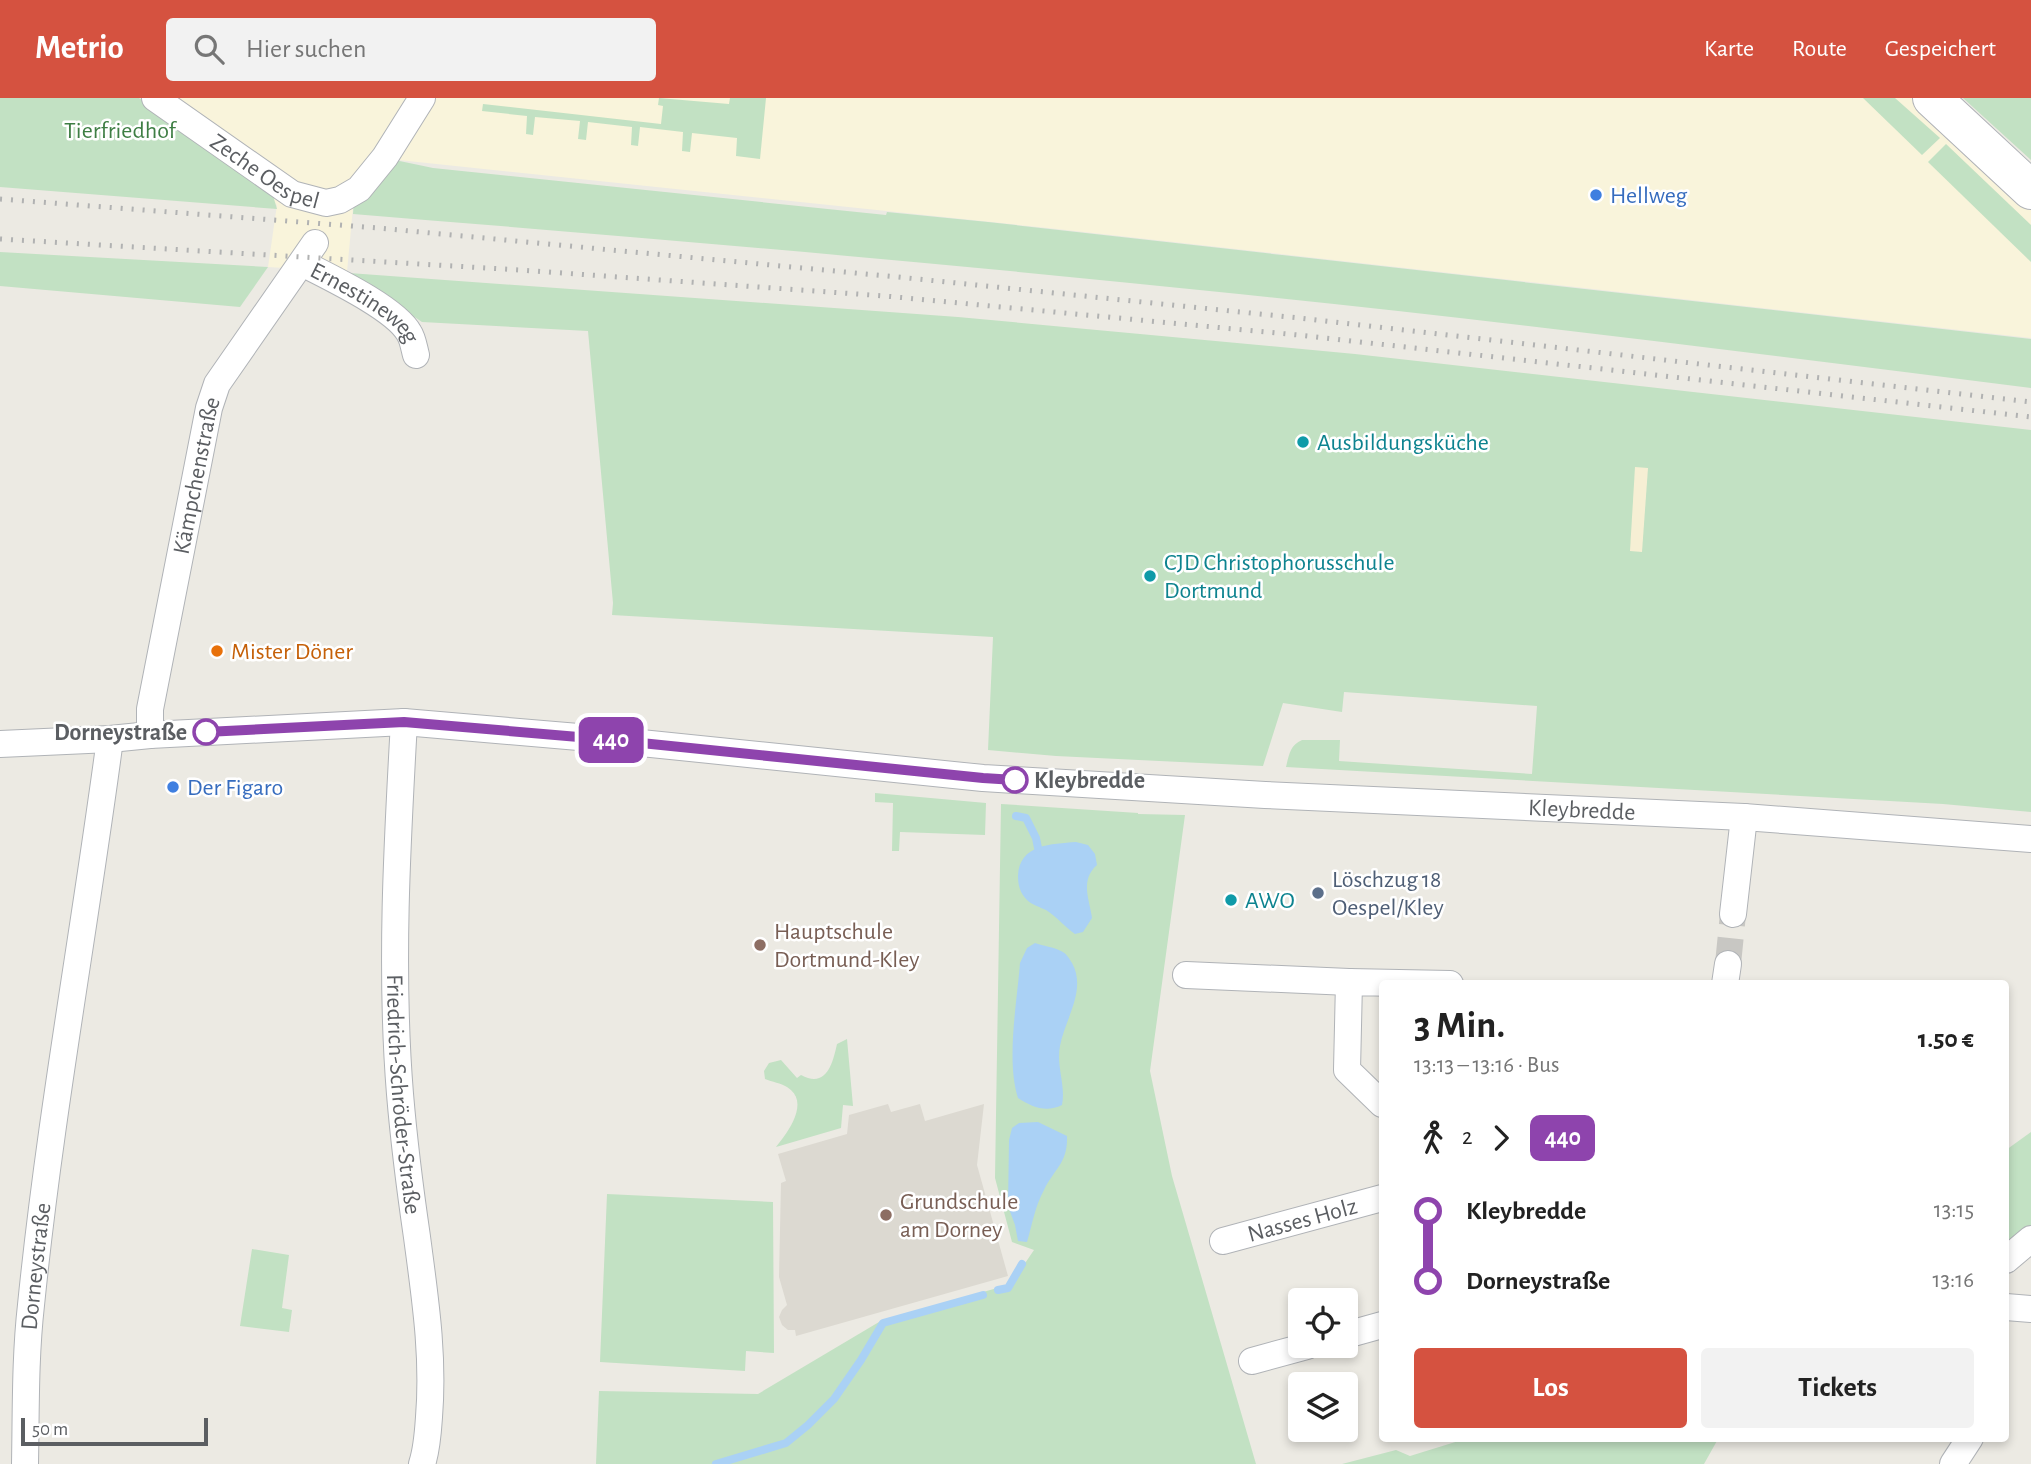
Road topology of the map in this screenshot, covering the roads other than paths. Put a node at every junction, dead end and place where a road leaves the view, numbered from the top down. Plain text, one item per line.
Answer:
1 (155, 98) edge
2 (422, 98) edge
3 (1932, 98) edge
4 (2031, 190) edge
5 (309, 253) joint
6 (416, 355) dead end
7 (404, 722) junction
8 (150, 735) junction
9 (110, 739) junction
10 (0, 744) edge
11 (1744, 817) junction
12 (2031, 839) edge
13 (1733, 914) tunnel mouth
14 (1186, 975) dead end
15 (1349, 982) junction
16 (1379, 982) edge
17 (1379, 1101) edge
18 (1379, 1199) edge
19 (2031, 1239) edge
20 (1223, 1241) dead end
21 (2009, 1257) edge
22 (2009, 1307) edge
23 (2031, 1309) edge
24 (1379, 1326) edge
25 (1358, 1332) edge
26 (1288, 1351) edge
27 (1252, 1361) dead end
28 (1967, 1442) edge
29 (25, 1464) edge
30 (422, 1464) edge
31 (1953, 1464) edge

1 - 2 street, Zeche Oespel
3 - 4 main road
5 - 6 street, Ernestineweg
5 - 8 street, Kämpchenstraße
7 - 8 street, Kleybredde
7 - 11 street, Kleybredde
7 - 30 street, Friedrich-Schröder-Straße
8 - 9 street, Kleybredde
9 - 10 street, Kleybredde
9 - 29 street, Dorneystraße
11 - 12 street, Kleybredde
11 - 13 street
14 - 15 street
15 - 16 street
15 - 17 street
18 - 20 street, Nasses Holz
19 - 21 street
22 - 23 street
24 - 25 street
26 - 27 street
28 - 31 street

